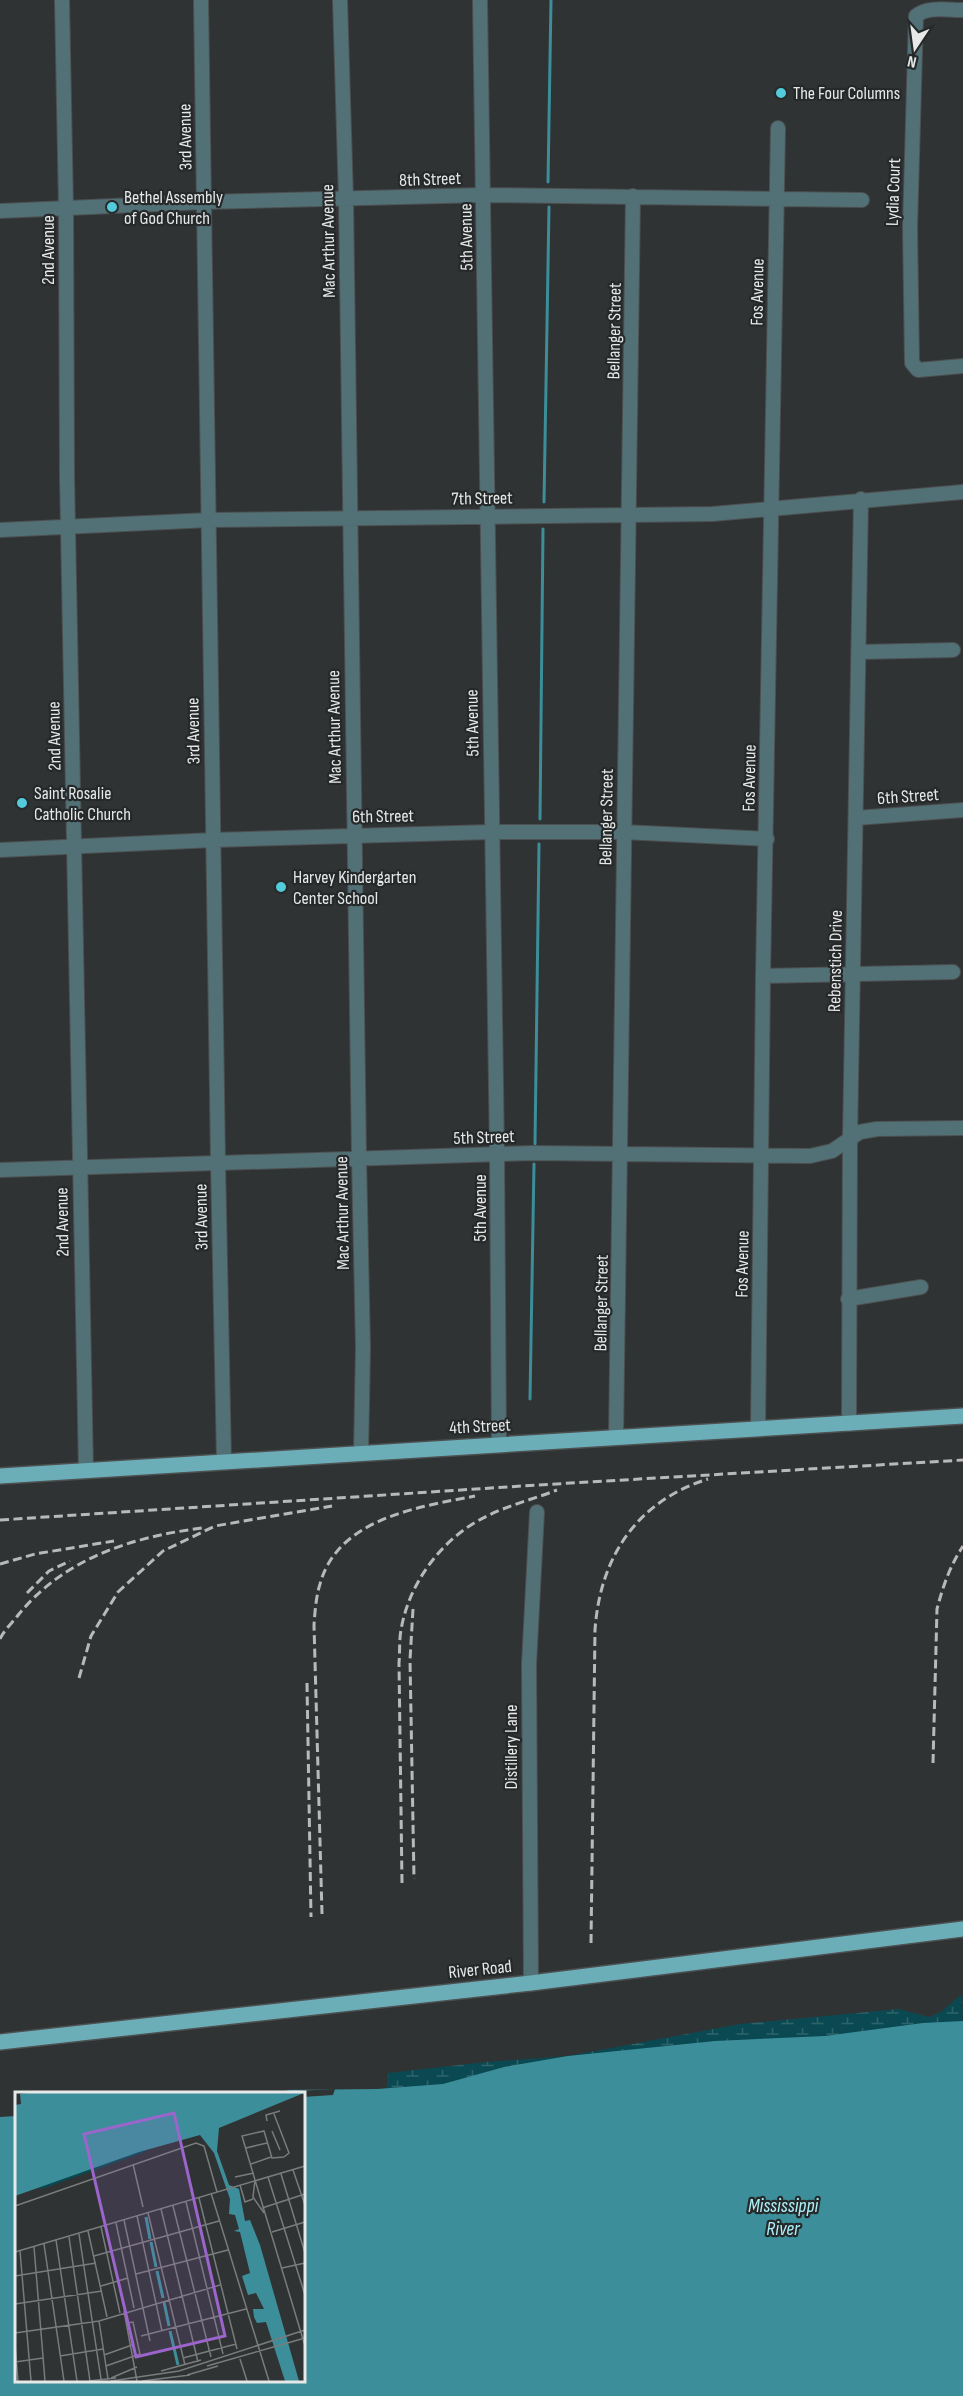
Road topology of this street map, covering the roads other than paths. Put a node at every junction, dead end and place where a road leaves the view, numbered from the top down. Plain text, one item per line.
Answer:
1 (62, 0) edge
2 (201, 0) edge
3 (340, 0) edge
4 (480, 0) edge
5 (963, 10) edge
6 (778, 128) dead end
7 (483, 195) junction
8 (633, 196) junction
9 (346, 199) junction
10 (778, 199) junction
11 (862, 200) dead end
12 (204, 202) junction
13 (66, 208) junction
14 (0, 211) edge
15 (963, 366) edge
16 (963, 492) edge
17 (861, 499) junction
18 (770, 508) junction
19 (629, 514) junction
20 (488, 516) junction
21 (349, 518) junction
22 (208, 520) junction
23 (68, 527) junction
24 (0, 530) edge
25 (953, 650) dead end
26 (859, 652) junction
27 (963, 810) edge
28 (856, 818) junction
29 (491, 832) junction
30 (623, 832) junction
31 (354, 835) junction
32 (767, 839) junction
33 (213, 840) junction
34 (74, 845) junction
35 (0, 850) edge
36 (953, 972) dead end
37 (852, 974) junction
38 (763, 975) junction
39 (963, 1128) edge
40 (850, 1139) junction
41 (497, 1154) junction
42 (621, 1154) junction
43 (761, 1155) junction
44 (358, 1158) junction
45 (218, 1162) junction
46 (79, 1166) junction
47 (0, 1170) edge
48 (921, 1287) dead end
49 (848, 1299) junction
50 (963, 1416) edge
51 (849, 1424) junction
52 (759, 1429) junction
53 (616, 1438) junction
54 (499, 1445) junction
55 (360, 1453) junction
56 (224, 1462) junction
57 (86, 1471) junction
58 (0, 1476) edge
59 (537, 1512) dead end
60 (963, 1929) edge
61 (531, 1983) junction
62 (0, 2042) edge

1 - 13 street, 2nd Avenue
2 - 12 street, 3rd Avenue
3 - 9 street, Mac Arthur Avenue
4 - 7 street, 5th Avenue
5 - 15 street, Lydia Court
6 - 10 street, Fos Avenue
7 - 8 street, 8th Street
7 - 9 street, 8th Street
7 - 20 street, 5th Avenue
8 - 10 street, 8th Street
8 - 19 street, Bellanger Street
9 - 12 street, 8th Street
9 - 21 street, Mac Arthur Avenue
10 - 11 street, 8th Street
10 - 18 street, Fos Avenue
12 - 13 street, 8th Street
12 - 22 street, 3rd Avenue
13 - 14 street, 8th Street
13 - 23 street, 2nd Avenue
16 - 17 street, 7th Street
17 - 18 street, 7th Street
17 - 26 street, Rebenstich Drive
18 - 19 street, 7th Street
18 - 32 street, Fos Avenue
19 - 20 street, 7th Street
19 - 30 street, Bellanger Street
20 - 21 street, 7th Street
20 - 29 street, 5th Avenue
21 - 22 street, 7th Street
21 - 31 street, Mac Arthur Avenue
22 - 23 street, 7th Street
22 - 33 street, 3rd Avenue
23 - 24 street, 7th Street
23 - 34 street, 2nd Avenue
25 - 26 street
26 - 28 street, Rebenstich Drive
27 - 28 street, 6th Street
28 - 37 street, Rebenstich Drive
29 - 30 street, 6th Street
29 - 31 street, 6th Street
29 - 41 street, 5th Avenue
30 - 32 street, 6th Street
30 - 42 street, Bellanger Street
31 - 33 street, 6th Street
31 - 44 street, Mac Arthur Avenue
32 - 38 street, Fos Avenue
33 - 34 street, 6th Street
33 - 45 street, 3rd Avenue
34 - 35 street, 6th Street
34 - 46 street, 2nd Avenue
36 - 37 street
37 - 38 street
37 - 40 street, Rebenstich Drive
38 - 43 street, Fos Avenue
39 - 40 street, 5th Street
40 - 43 street, 5th Street
40 - 49 street, Rebenstich Drive
41 - 42 street, 5th Street
41 - 44 street, 5th Street
41 - 54 street, 5th Avenue
42 - 43 street, 5th Street
42 - 53 street, Bellanger Street
43 - 52 street, Fos Avenue
44 - 45 street, 5th Street
44 - 55 street, Mac Arthur Avenue
45 - 46 street, 5th Street
45 - 56 street, 3rd Avenue
46 - 47 street, 5th Street
46 - 57 street, 2nd Avenue
48 - 49 street
49 - 51 street, Rebenstich Drive
50 - 51 main road, 4th Street
51 - 52 main road, 4th Street
52 - 53 main road, 4th Street
53 - 54 main road, 4th Street
54 - 55 main road, 4th Street
55 - 56 main road, 4th Street
56 - 57 main road, 4th Street
57 - 58 main road, 4th Street
59 - 61 street, Distillery Lane
60 - 61 main road, River Road
61 - 62 main road, River Road

